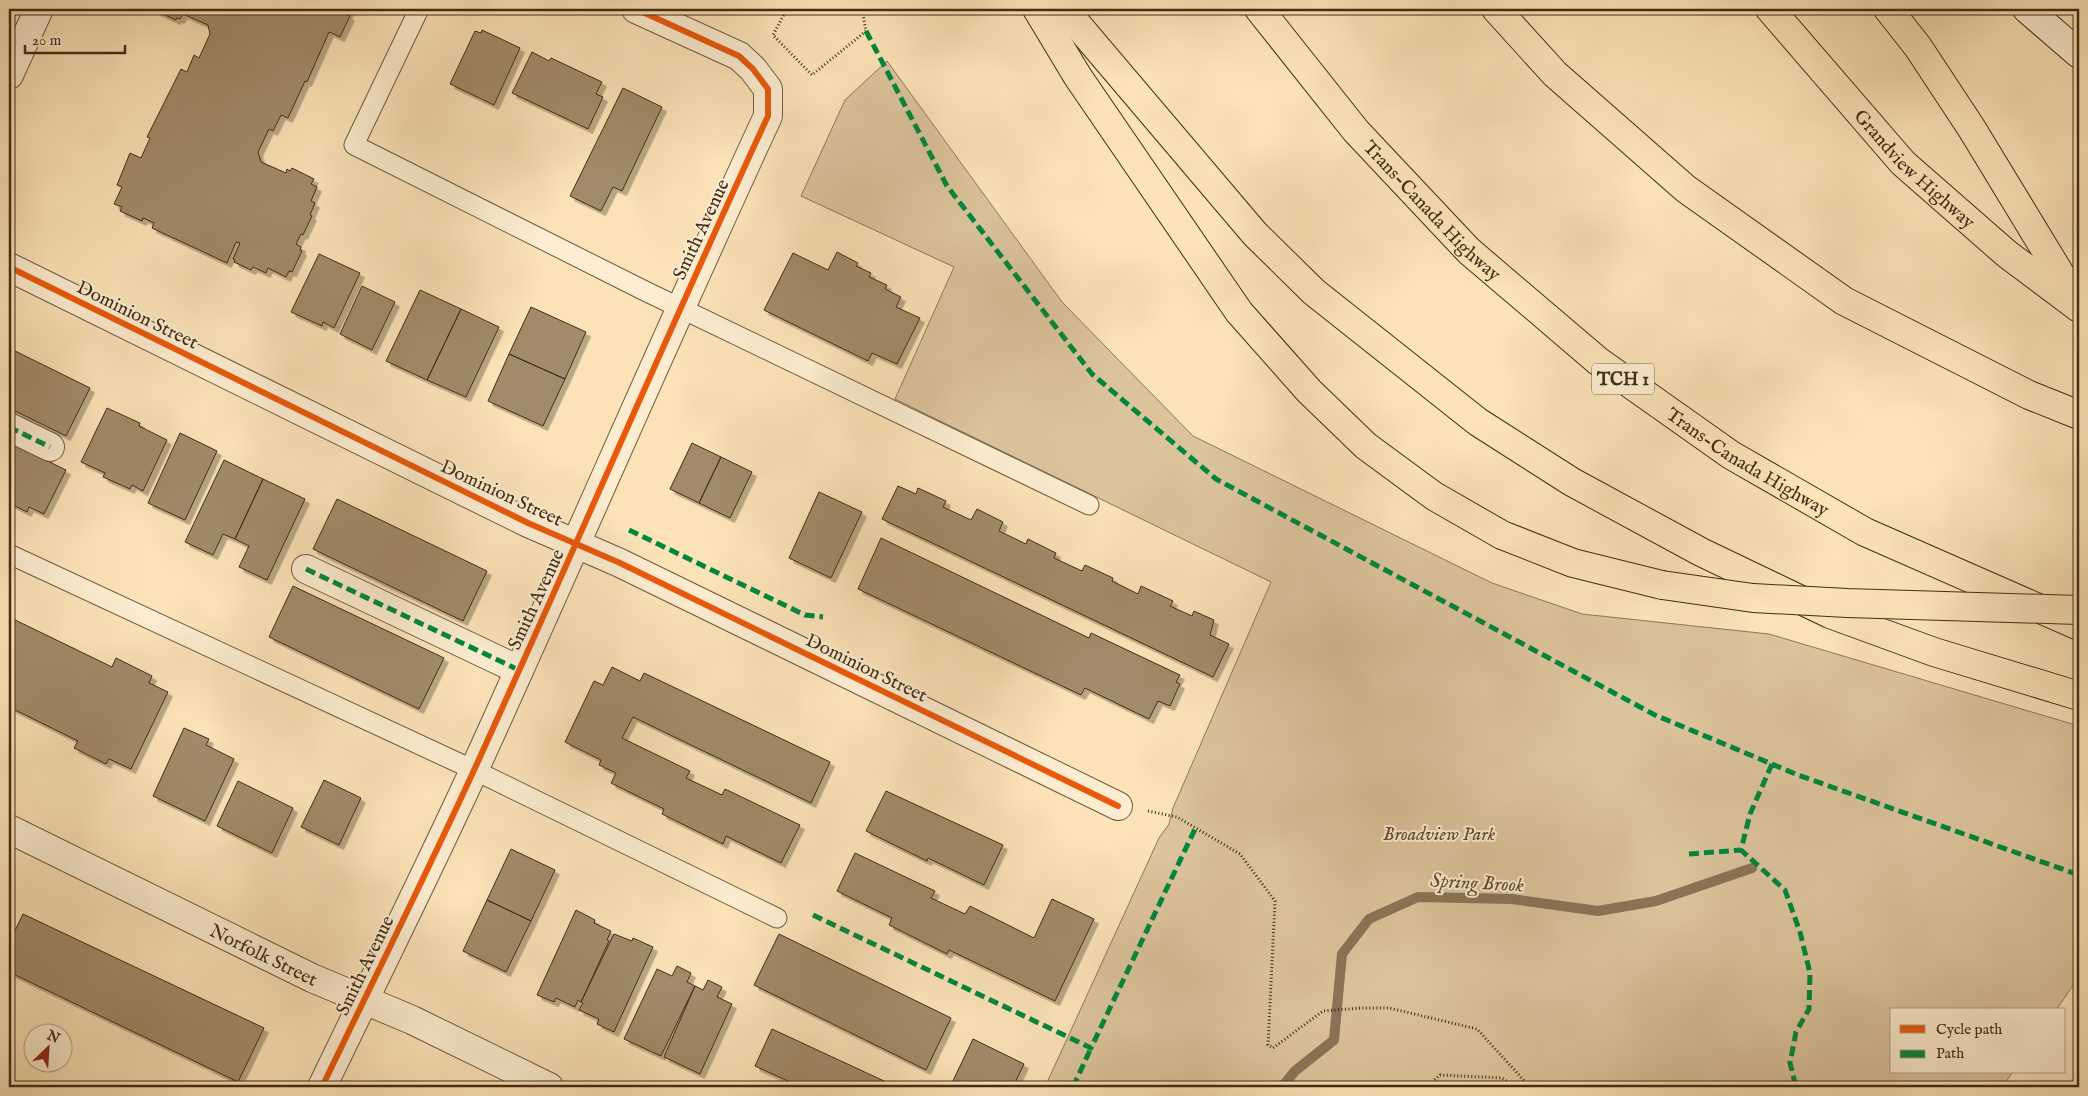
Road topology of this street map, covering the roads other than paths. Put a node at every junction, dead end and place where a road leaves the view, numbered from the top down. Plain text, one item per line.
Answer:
1 (39, 9) edge
2 (419, 9) edge
3 (636, 9) edge
4 (1037, 9) edge
5 (1064, 9) edge
6 (1259, 9) edge
7 (1496, 9) edge
8 (1770, 9) edge
9 (1888, 9) edge
10 (2027, 9) edge
11 (2079, 54) edge
12 (9, 75) edge
13 (9, 266) edge
14 (2079, 306) edge
15 (680, 307) junction
16 (2079, 415) edge
17 (9, 427) edge
18 (50, 448) dead end
19 (1089, 505) dead end
20 (577, 543) junction
21 (9, 554) edge
22 (306, 569) dead end
23 (2079, 610) edge
24 (2079, 626) edge
25 (519, 670) junction
26 (2079, 696) edge
27 (474, 770) junction
28 (1118, 806) road end
29 (9, 829) edge
30 (776, 918) dead end
31 (364, 1000) junction
32 (322, 1087) edge
33 (549, 1087) edge

1 - 12 street
2 - 15 lane
3 - 15 street, Smith Avenue
4 - 23 main road, bridge
5 - 26 main road
6 - 24 main road, Trans-Canada Highway / TCH 1
7 - 16 main road
8 - 14 main road, Grandview Highway
9 - 14 main road
10 - 11 street
13 - 20 street, Dominion Street
15 - 19 lane
15 - 20 street, Smith Avenue
17 - 18 street
20 - 25 street, Smith Avenue
20 - 28 street, Dominion Street
21 - 27 lane
22 - 25 street
25 - 27 street, Smith Avenue
27 - 30 lane
27 - 31 street, Smith Avenue
29 - 31 street, Norfolk Street
31 - 32 street, Smith Avenue
31 - 33 street, Norfolk Street

